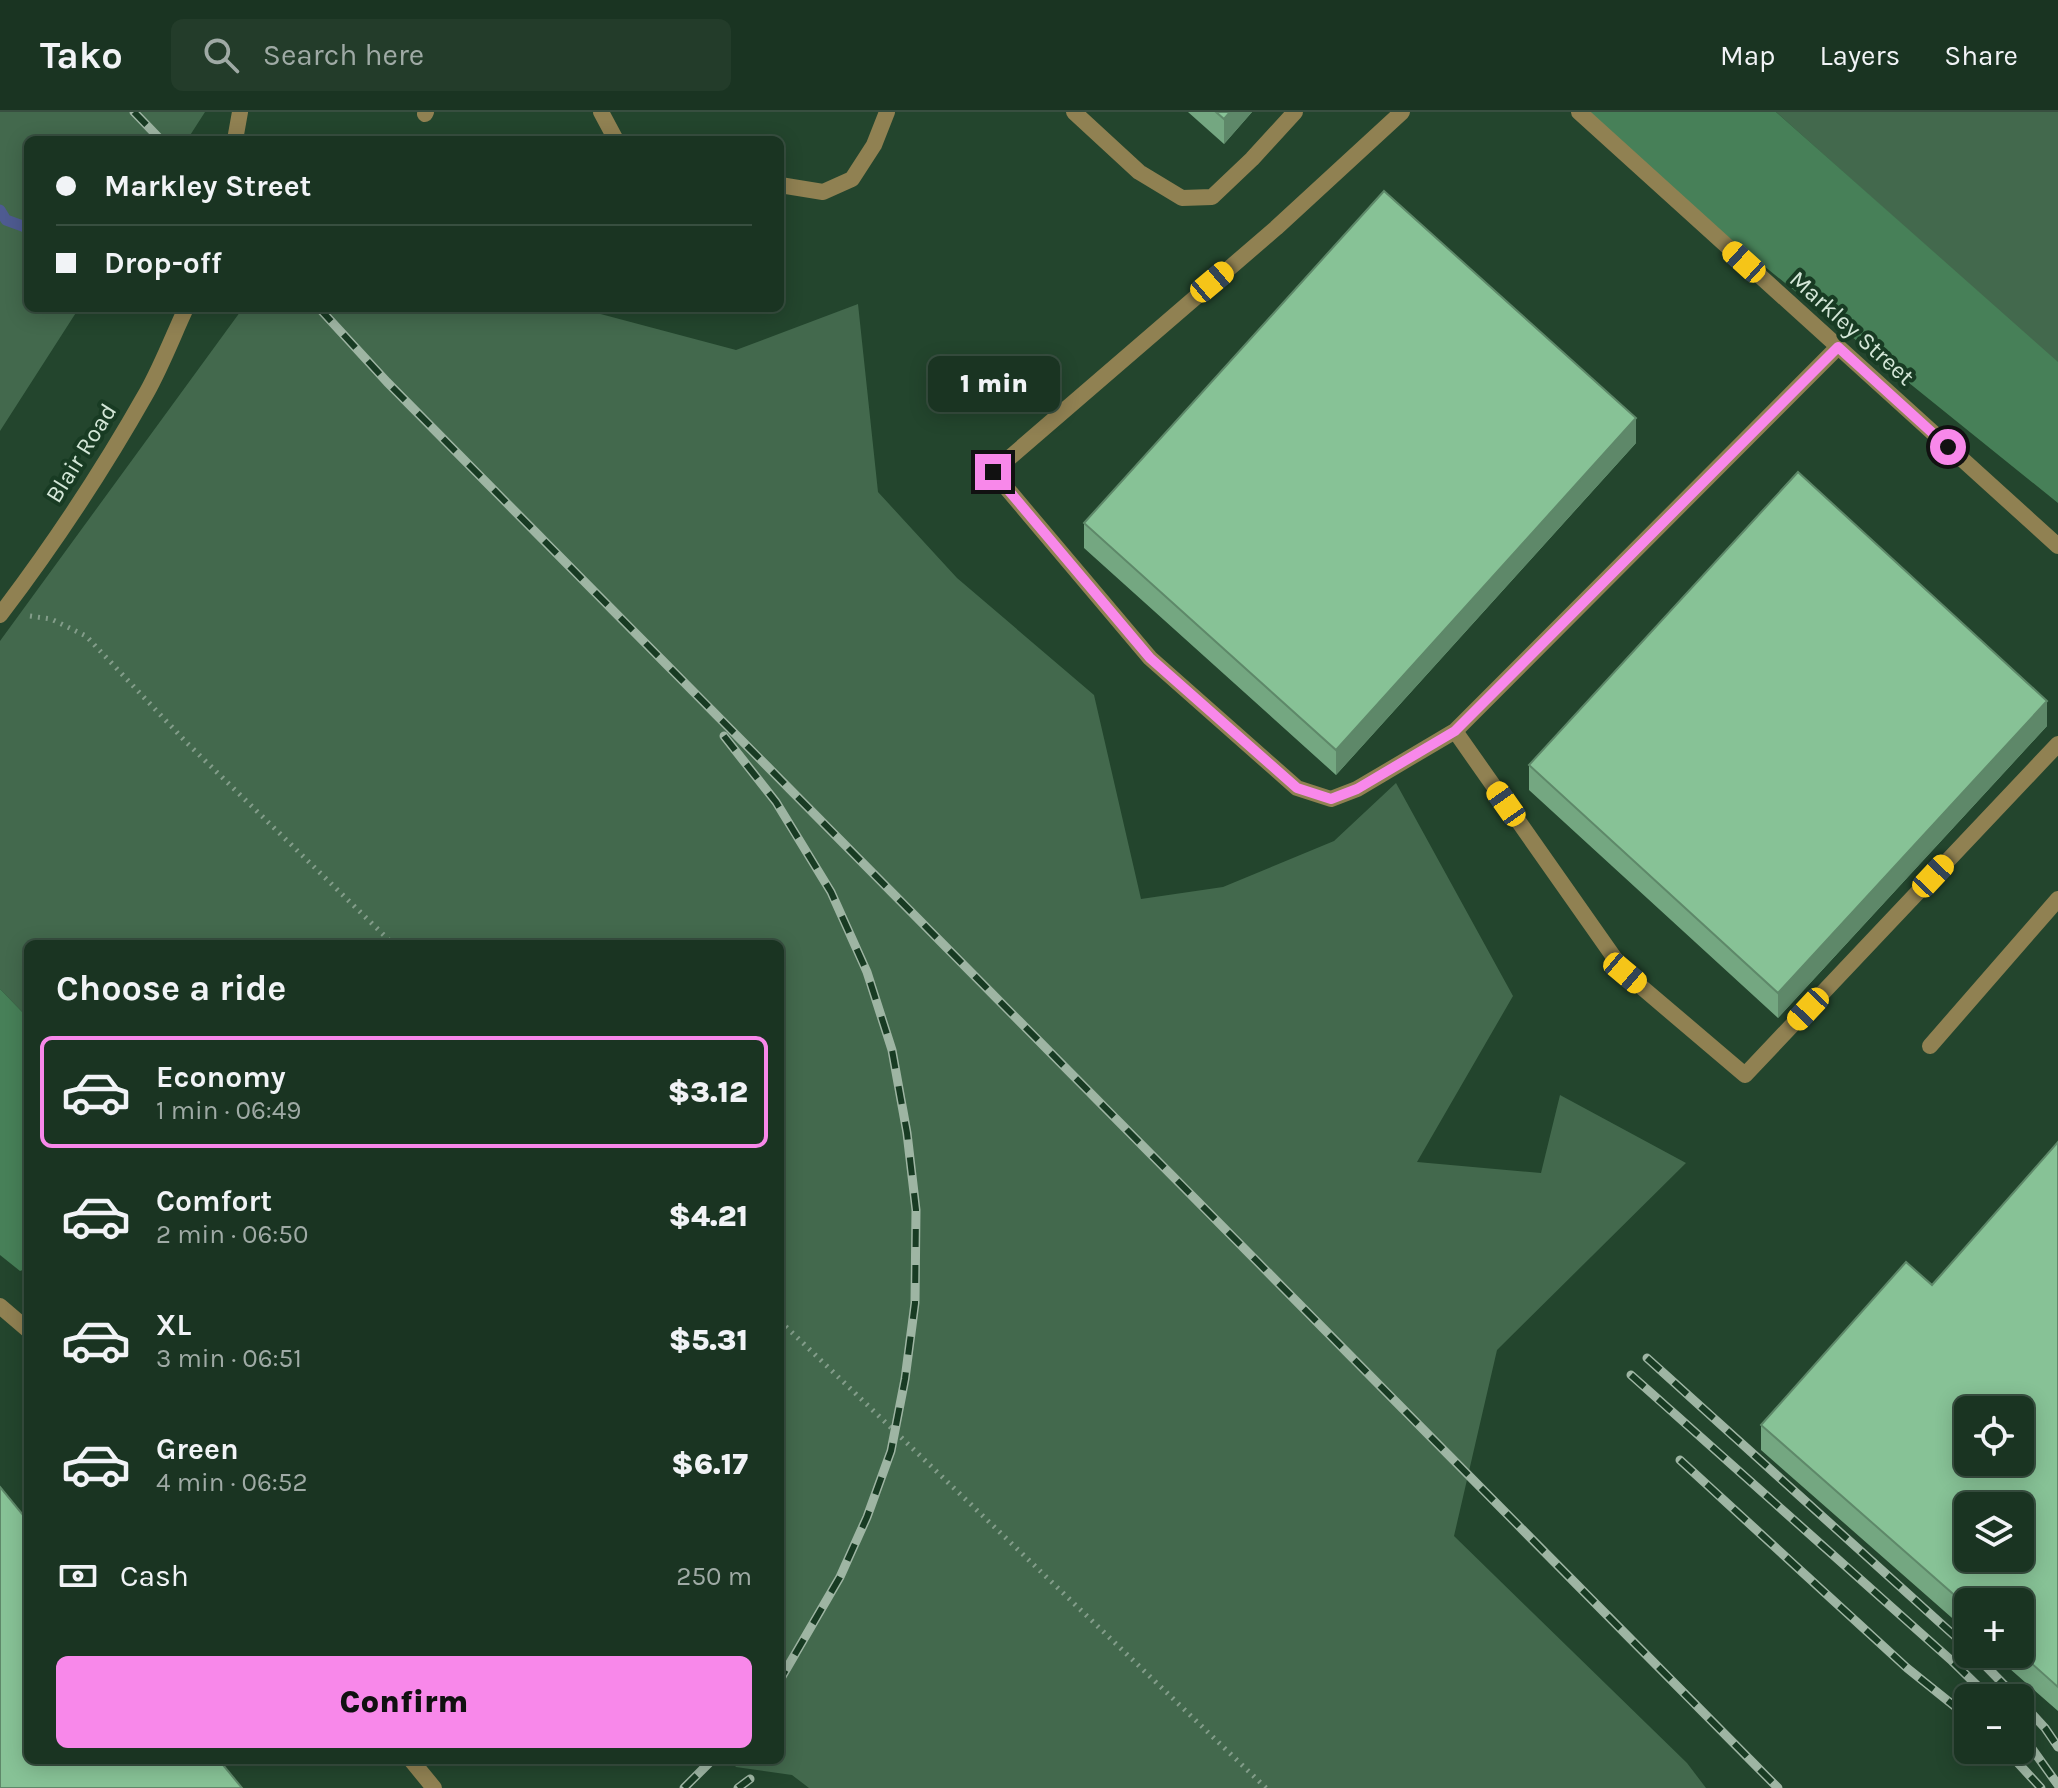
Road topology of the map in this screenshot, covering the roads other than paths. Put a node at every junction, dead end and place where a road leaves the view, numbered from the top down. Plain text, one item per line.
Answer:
1 (240, 112) edge
2 (601, 112) edge
3 (887, 112) edge
4 (1074, 112) edge
5 (1295, 112) edge
6 (1402, 112) edge
7 (1579, 112) edge
8 (236, 136) edge
9 (614, 136) edge
10 (784, 186) edge
11 (184, 312) edge
12 (1838, 347) junction
13 (2058, 546) edge
14 (1, 614) edge
15 (1455, 731) junction
16 (2058, 744) edge
17 (2058, 899) edge
18 (1930, 1046) dead end
19 (0, 1306) edge
20 (24, 1327) edge
21 (414, 1764) edge
22 (434, 1788) edge

1 - 8 street
2 - 9 street
3 - 10 street
4 - 5 street
6 - 15 street
7 - 12 street, Markley Street
11 - 14 street, Blair Road
12 - 13 street, Markley Street
12 - 15 street
15 - 16 street
17 - 18 street
19 - 20 street
21 - 22 street

